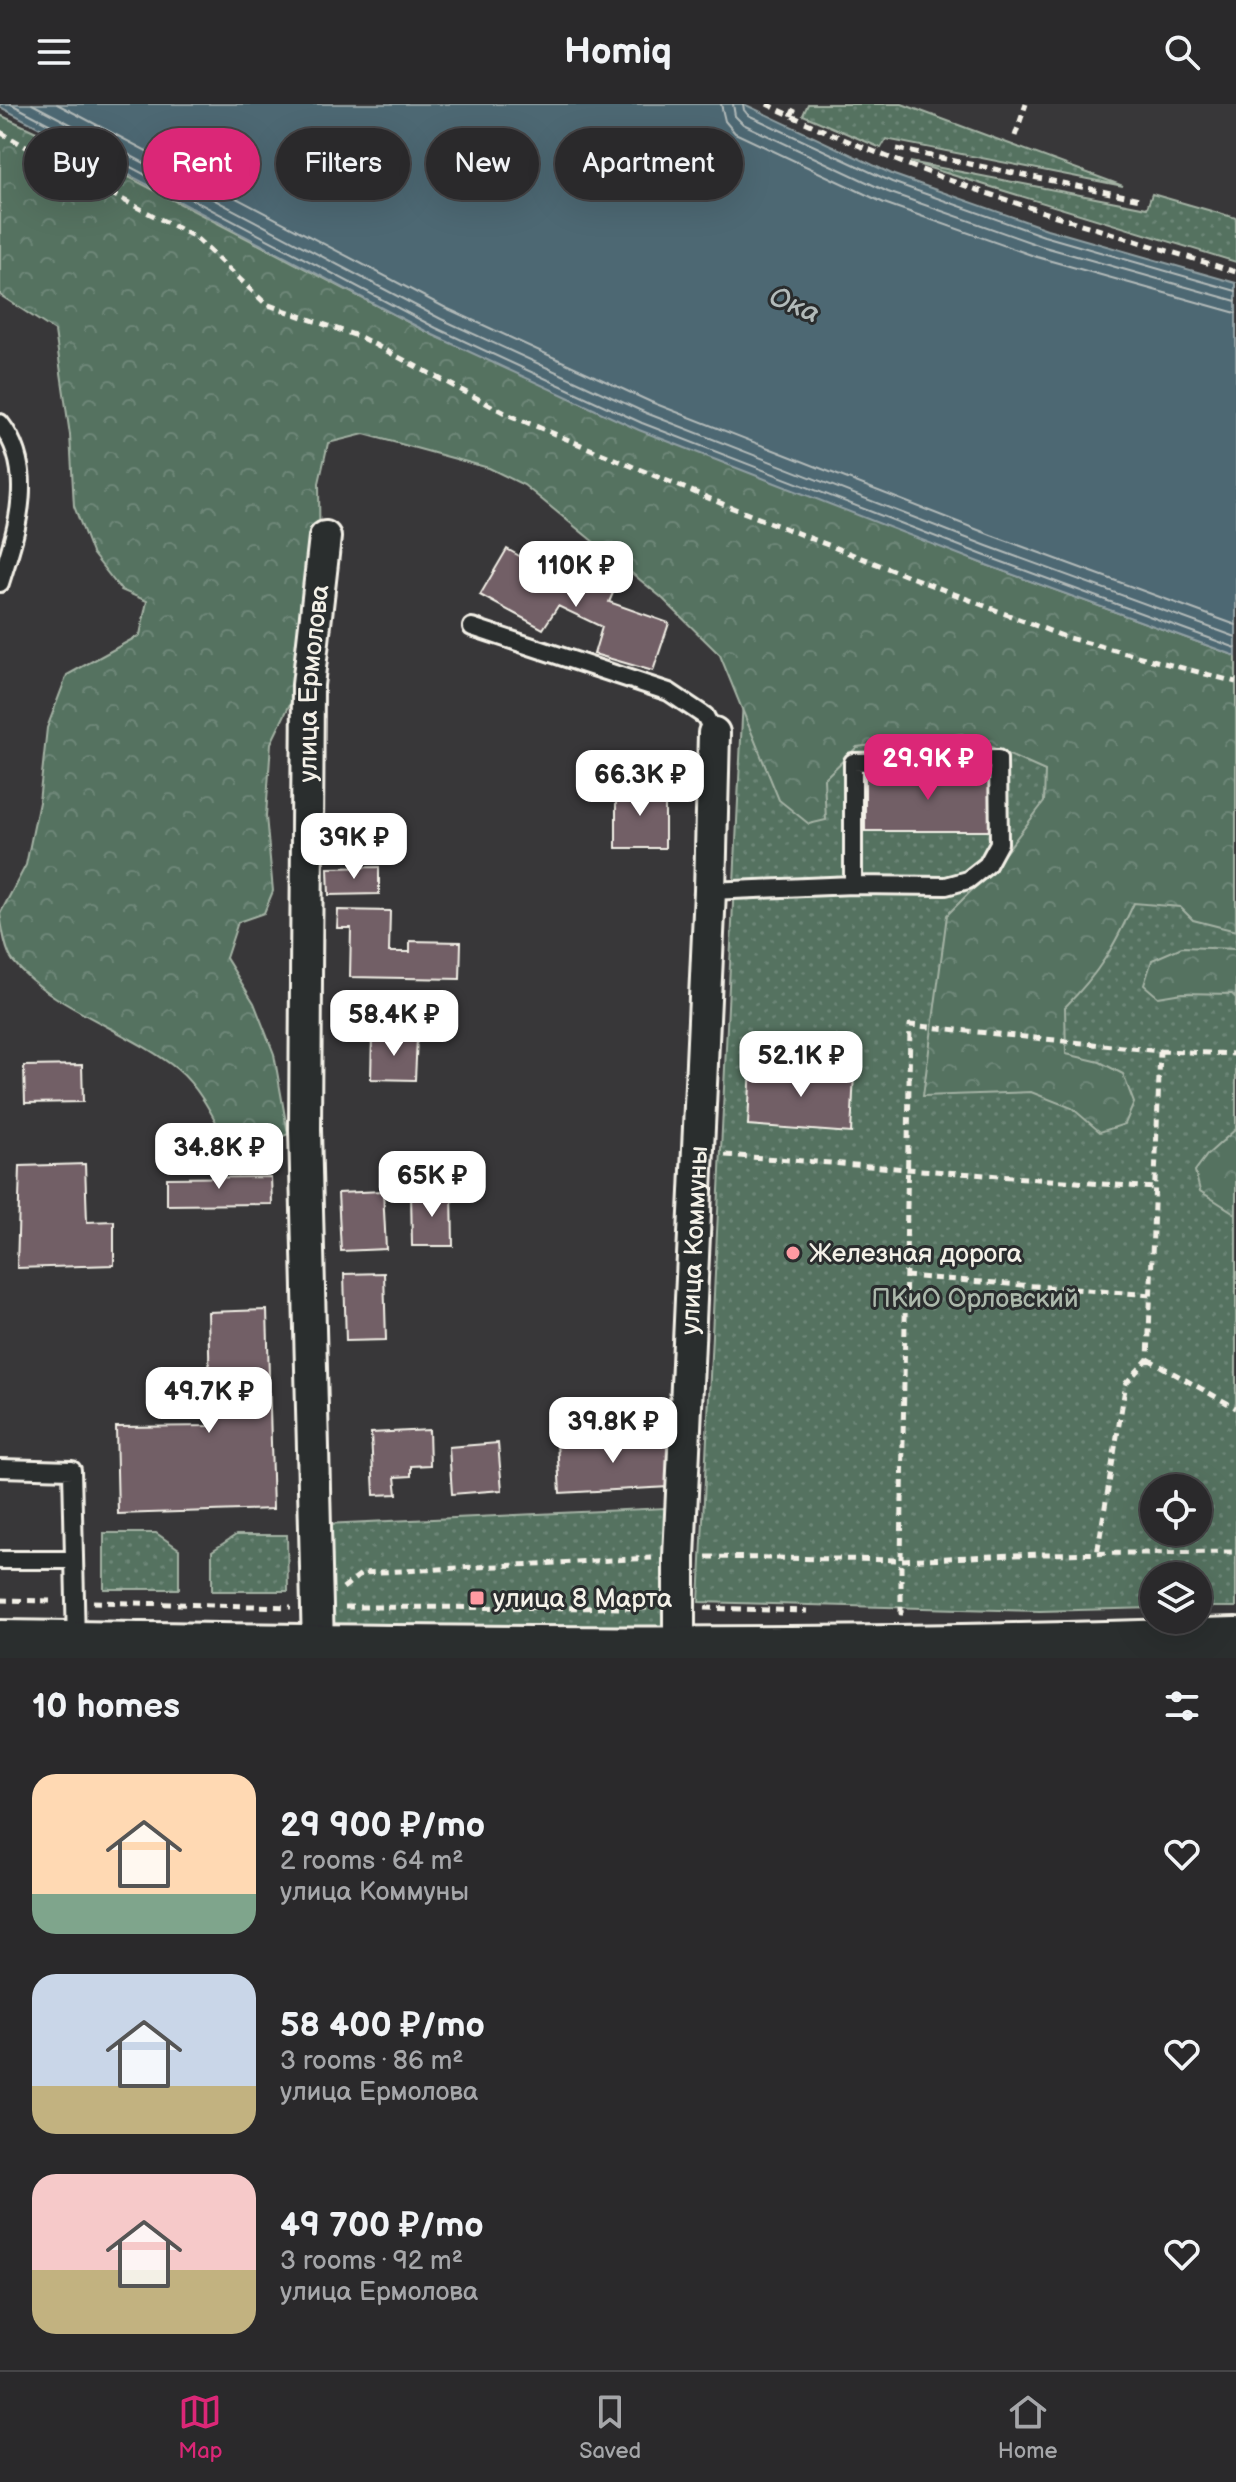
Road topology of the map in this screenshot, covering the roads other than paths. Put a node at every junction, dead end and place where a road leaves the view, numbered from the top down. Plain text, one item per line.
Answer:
1 (0, 423) edge
2 (325, 537) dead end
3 (0, 583) edge
4 (472, 627) dead end
5 (714, 733) joint
6 (853, 885) junction
7 (710, 891) junction
8 (0, 1468) edge
9 (0, 1560) edge
10 (74, 1560) junction
11 (318, 1627) junction
12 (679, 1629) junction
13 (1236, 1640) edge
14 (0, 1643) edge
15 (76, 1644) junction
16 (194, 1653) edge
17 (414, 1654) edge

1 - 3 lane
2 - 11 street, улица Ермолова
4 - 5 lane
5 - 7 street, улица Коммуны
6 - 6 lane
6 - 7 lane
7 - 12 street, улица Коммуны
8 - 10 lane
9 - 10 lane
10 - 15 lane
11 - 16 main road
11 - 17 main road
12 - 13 main road
12 - 17 main road
14 - 15 main road
15 - 16 main road

